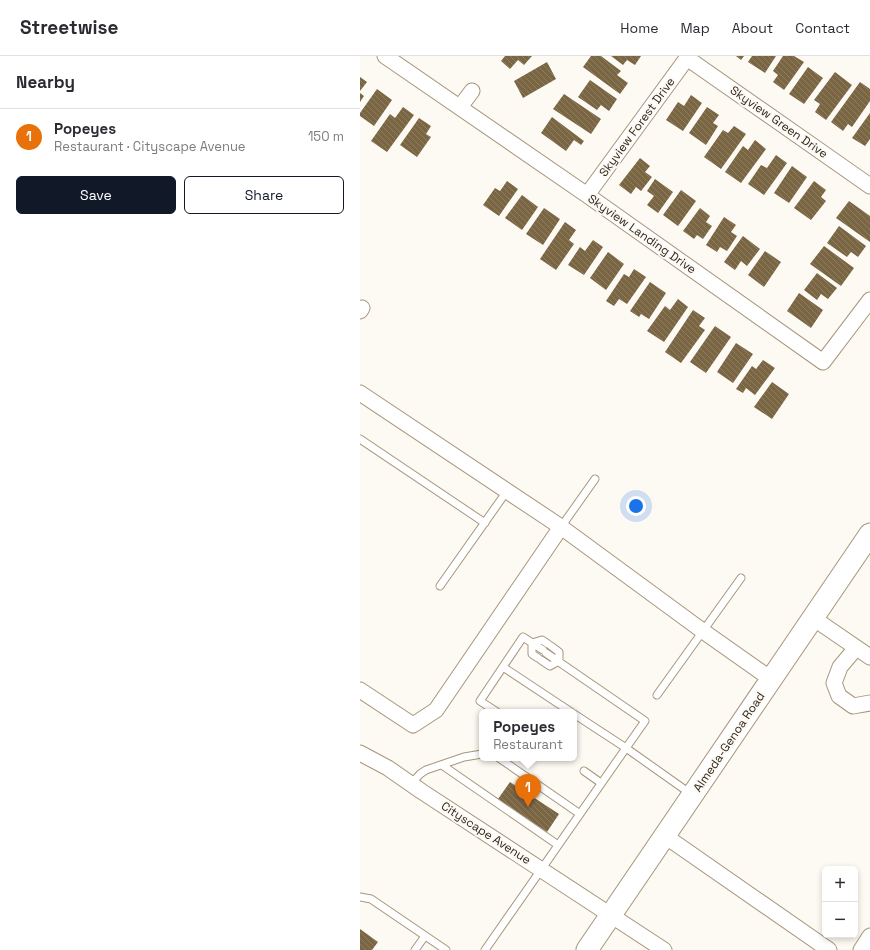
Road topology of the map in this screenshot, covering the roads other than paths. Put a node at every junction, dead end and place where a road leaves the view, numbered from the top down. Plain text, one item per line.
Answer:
1 (385, 56) edge
2 (687, 58) joint
3 (472, 91) dead end
4 (460, 107) junction
5 (870, 186) edge
6 (587, 195) junction
7 (868, 306) edge
8 (362, 398) edge
9 (360, 439) edge
10 (596, 479) dead end
11 (507, 491) junction
12 (485, 523) junction
13 (561, 527) junction
14 (870, 534) edge
15 (741, 578) dead end
16 (440, 586) dead end
17 (813, 618) junction
18 (703, 631) junction
19 (532, 643) junction
20 (856, 648) junction
21 (870, 657) edge
22 (559, 661) junction
23 (503, 667) junction
24 (772, 679) junction
25 (657, 695) dead end
26 (362, 697) edge
27 (870, 703) edge
28 (493, 709) edge
29 (566, 709) edge
30 (577, 716) edge
31 (626, 748) junction
32 (360, 753) edge
33 (479, 754) edge
34 (502, 761) edge
35 (442, 765) junction
36 (584, 771) dead end
37 (601, 783) junction
38 (411, 784) junction
39 (693, 795) junction
40 (580, 814) junction
41 (664, 836) junction
42 (558, 845) junction
43 (541, 869) junction
44 (360, 897) edge
45 (611, 915) junction
46 (425, 936) junction
47 (870, 936) edge
48 (415, 950) edge
49 (446, 950) edge
50 (485, 950) edge
51 (587, 950) edge
52 (664, 950) edge
53 (829, 950) edge
54 (861, 950) edge

1 - 4 street, Skyview Landing Drive
2 - 5 street, Skyview Green Drive
2 - 6 street, Skyview Forest Drive
3 - 4 street
4 - 6 street, Skyview Landing Drive
6 - 7 street, Skyview Landing Drive
8 - 11 street
9 - 12 lane
10 - 13 lane
11 - 12 lane
11 - 13 street
12 - 16 lane
13 - 18 street
13 - 26 street
14 - 17 main road, Almeda-Genoa Road
15 - 18 lane
17 - 20 street
17 - 24 main road, Almeda-Genoa Road
18 - 24 street
18 - 25 lane
19 - 22 lane
19 - 22 lane
19 - 22 lane
19 - 23 lane
20 - 21 street
20 - 27 street
22 - 31 lane
23 - 28 lane
23 - 29 lane
24 - 39 main road, Almeda-Genoa Road
30 - 31 lane
31 - 37 lane
31 - 39 lane
32 - 38 street, Cityscape Avenue
33 - 35 lane
34 - 40 lane
35 - 38 lane
35 - 42 lane
36 - 37 lane
37 - 40 lane
38 - 43 street, Cityscape Avenue
39 - 41 main road, Almeda-Genoa Road
40 - 42 lane
41 - 45 main road, Almeda-Genoa Road
41 - 53 street
42 - 43 lane
43 - 45 street, Cityscape Avenue
43 - 50 lane
44 - 46 lane
45 - 51 main road, Almeda-Genoa Road
45 - 52 street, Cityscape Avenue
46 - 48 lane
46 - 49 lane
47 - 54 street

